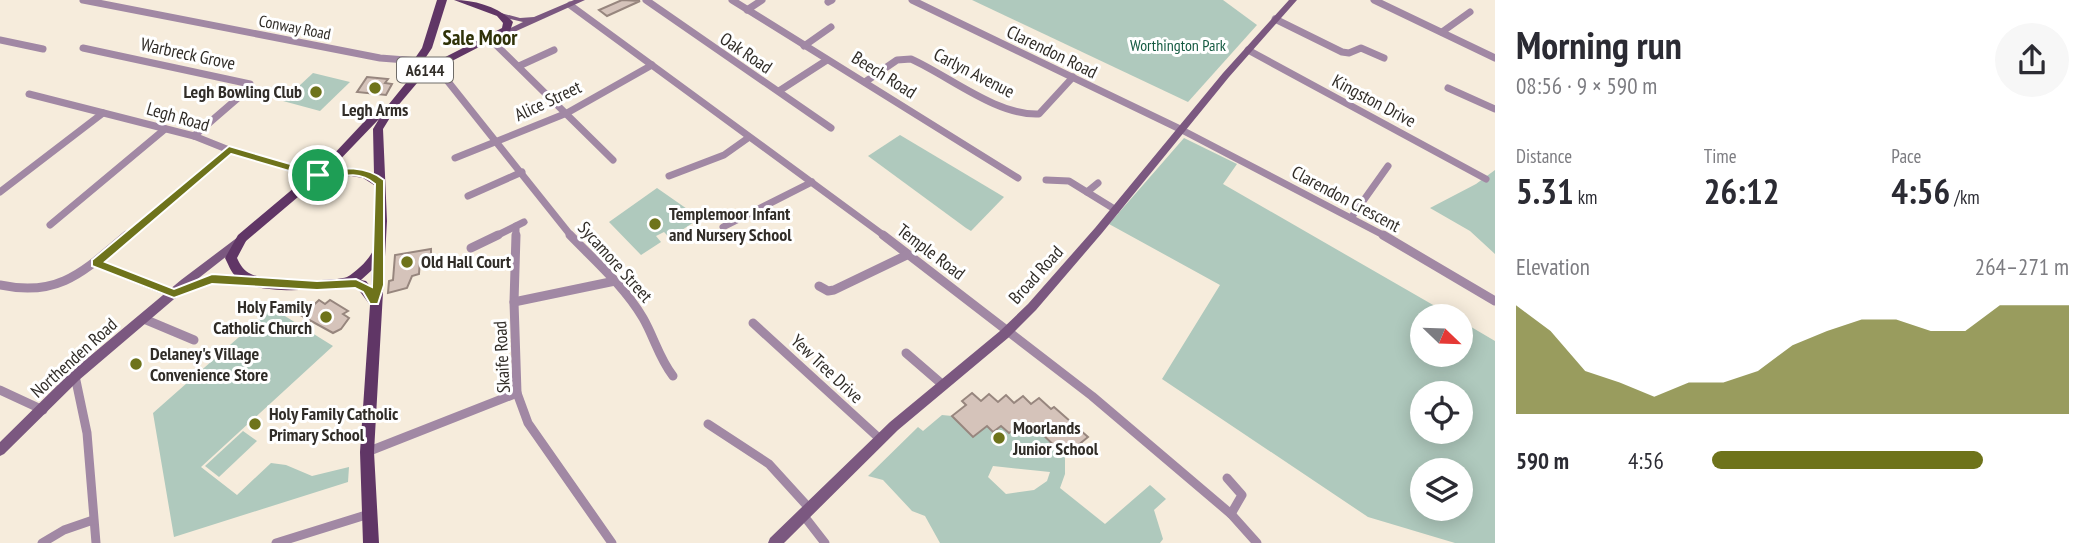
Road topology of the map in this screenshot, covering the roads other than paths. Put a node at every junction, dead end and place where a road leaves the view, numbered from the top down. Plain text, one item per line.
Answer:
1 (83, 0) edge
2 (442, 0) edge
3 (581, 0) edge
4 (646, 0) edge
5 (732, 0) edge
6 (762, 0) edge
7 (912, 0) edge
8 (1293, 0) edge
9 (1379, 1) edge
10 (463, 2) edge
11 (570, 5) junction
12 (747, 10) junction
13 (1470, 12) dead end
14 (500, 15) junction
15 (540, 17) junction
16 (436, 18) junction
17 (1275, 19) junction
18 (831, 27) dead end
19 (1442, 32) junction
20 (502, 34) junction
21 (490, 39) junction
22 (0, 40) edge
23 (804, 46) junction
24 (83, 48) dead end
25 (43, 49) dead end
26 (554, 50) dead end
27 (1248, 50) junction
28 (1384, 58) dead end
29 (1495, 58) edge
30 (827, 60) junction
31 (419, 61) junction
32 (434, 64) junction
33 (652, 65) junction
34 (519, 66) junction
35 (1073, 77) junction
36 (865, 82) junction
37 (1448, 88) dead end
38 (779, 91) junction
39 (29, 94) dead end
40 (1495, 109) edge
41 (103, 113) junction
42 (567, 113) junction
43 (831, 128) dead end
44 (165, 129) junction
45 (1180, 129) junction
46 (194, 136) junction
47 (748, 138) junction
48 (498, 141) junction
49 (229, 150) junction
50 (455, 158) dead end
51 (613, 160) dead end
52 (1388, 166) dead end
53 (522, 172) junction
54 (669, 176) dead end
55 (316, 177) junction
56 (1018, 178) dead end
57 (1486, 179) dead end
58 (1046, 180) dead end
59 (812, 182) junction
60 (380, 183) junction
61 (1098, 183) dead end
62 (0, 192) edge
63 (1087, 192) junction
64 (468, 197) dead end
65 (1116, 210) junction
66 (1351, 218) junction
67 (50, 225) dead end
68 (723, 227) dead end
69 (242, 238) junction
70 (471, 248) dead end
71 (378, 252) junction
72 (907, 255) junction
73 (96, 263) junction
74 (250, 280) junction
75 (615, 281) junction
76 (346, 283) junction
77 (0, 285) edge
78 (819, 286) dead end
79 (174, 294) junction
80 (374, 301) junction
81 (1495, 301) edge
82 (514, 302) junction
83 (144, 319) junction
84 (753, 323) dead end
85 (1009, 330) junction
86 (194, 340) dead end
87 (906, 353) dead end
88 (75, 376) junction
89 (673, 377) dead end
90 (943, 385) junction
91 (0, 390) edge
92 (517, 393) junction
93 (43, 410) junction
94 (708, 424) dead end
95 (880, 439) junction
96 (0, 450) edge
97 (367, 452) junction
98 (1227, 478) dead end
99 (807, 512) junction
100 (369, 514) junction
101 (1231, 514) junction
102 (93, 520) junction
103 (42, 543) edge
104 (96, 543) edge
105 (276, 543) edge
106 (371, 543) edge
107 (612, 543) edge
108 (775, 543) edge
109 (825, 543) edge
110 (1256, 543) edge

1 - 31 street, Conway Road
2 - 16 main road, A6144
3 - 11 street
4 - 38 street, Oak Road
5 - 12 street, Beech Road
6 - 12 street
7 - 35 street, Clarendon Road
8 - 17 street, Broad Road
9 - 19 street
10 - 14 main road
10 - 16 main road
11 - 15 street
11 - 33 street, Temple Road
12 - 23 street, Beech Road
13 - 19 street
14 - 15 street
14 - 20 main road
15 - 20 street
16 - 31 main road, A6144
17 - 27 street, Broad Road
17 - 28 street
18 - 23 street
19 - 29 street
20 - 21 main road, A6144
21 - 32 main road, A6144
21 - 34 street
22 - 25 street
23 - 30 street, Beech Road
24 - 46 street, Warbreck Grove
26 - 34 street
27 - 45 street, Broad Road
27 - 57 street, Kingston Drive
30 - 36 street, Beech Road
30 - 38 street
31 - 55 main road, Northenden Road / A6144
32 - 48 street, Sycamore Street
32 - 60 main road, A6144
33 - 42 street, Alice Street
33 - 47 street, Temple Road
34 - 42 street
35 - 36 street, Carlyn Avenue
35 - 45 street, Clarendon Road
36 - 56 street, Beech Road
37 - 40 street
38 - 43 street, Oak Road
39 - 41 street, Legh Road
41 - 44 street, Legh Road
41 - 62 street
42 - 48 street, Alice Street
42 - 51 street
44 - 46 street, Legh Road
44 - 67 street
45 - 65 street, Broad Road
45 - 66 street, Clarendon Crescent
46 - 49 street, Legh Road
47 - 54 street
47 - 59 street, Temple Road
48 - 50 street, Alice Street
48 - 53 street, Sycamore Street
49 - 55 street, Legh Road
49 - 73 street
52 - 66 street
53 - 64 street
53 - 75 street, Sycamore Street
55 - 60 main road, A6144
55 - 69 main road, Northenden Road / A6144
58 - 63 street
59 - 68 street
59 - 72 street, Temple Road
60 - 71 main road, A6144
61 - 63 street
63 - 65 street
65 - 85 street, Broad Road
66 - 81 street, Clarendon Crescent
69 - 74 main road
69 - 79 street, Northenden Road
70 - 82 street, Skaife Road
71 - 76 main road
71 - 80 main road, A6144
72 - 78 street
72 - 85 street, Temple Road
73 - 77 street
73 - 79 street
74 - 76 main road
74 - 79 street, Northenden Road
75 - 82 street
75 - 89 street, Sycamore Street
76 - 80 main road
79 - 83 street, Northenden Road
80 - 97 main road, A6144
82 - 92 street, Skaife Road
83 - 86 street
83 - 88 street, Northenden Road
84 - 95 street, Yew Tree Drive
85 - 90 street, Broad Road
85 - 101 street, Temple Road
87 - 90 street
88 - 93 street, Northenden Road
88 - 102 street
90 - 95 street, Broad Road
91 - 93 street
92 - 97 street
92 - 107 street, Skaife Road
93 - 96 street, Northenden Road
94 - 99 street
95 - 99 street, Broad Road
97 - 100 main road, A6144
98 - 101 street
99 - 108 street, Broad Road
99 - 109 street
100 - 105 street
100 - 106 main road, A6144
101 - 110 street, Temple Road
102 - 103 street
102 - 104 street

